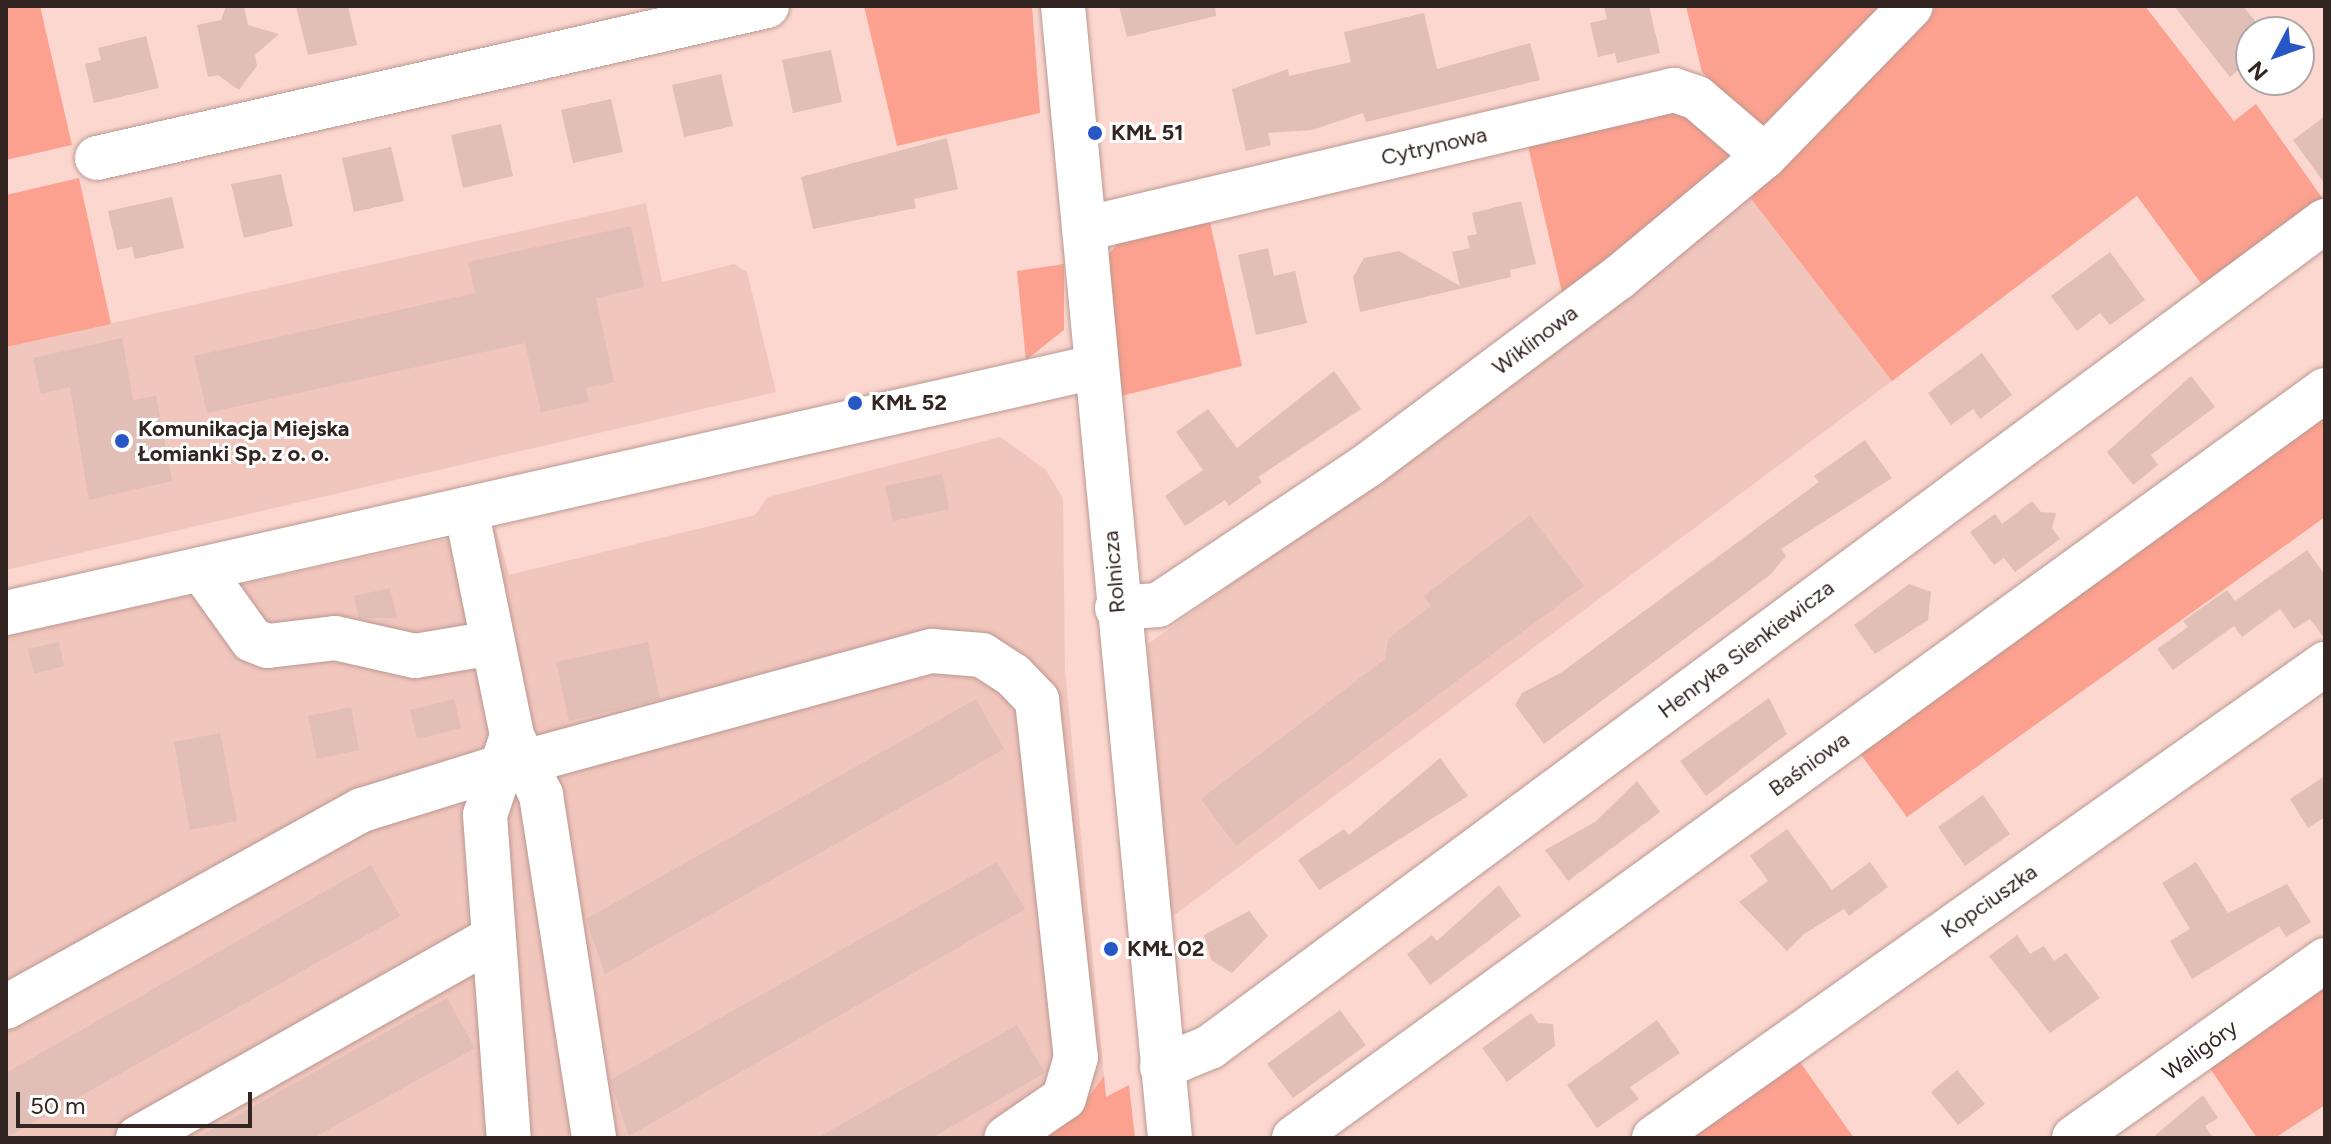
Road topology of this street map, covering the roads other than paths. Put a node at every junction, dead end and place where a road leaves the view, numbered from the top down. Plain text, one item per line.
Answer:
1 (767, 6) edge
2 (1063, 6) edge
3 (1911, 6) edge
4 (1765, 156) junction
5 (97, 158) dead end
6 (2325, 221) edge
7 (1084, 229) junction
8 (1095, 367) junction
9 (2325, 390) edge
10 (466, 509) junction
11 (201, 569) junction
12 (1117, 608) junction
13 (6, 613) edge
14 (493, 643) junction
15 (2325, 664) edge
16 (513, 754) junction
17 (493, 938) junction
18 (2325, 960) edge
19 (6, 1007) edge
20 (1162, 1067) junction
21 (138, 1138) edge
22 (509, 1138) edge
23 (594, 1138) edge
24 (1006, 1138) edge
25 (1170, 1138) edge
26 (1294, 1138) edge
27 (1654, 1138) edge
28 (2074, 1138) edge

1 - 5 street
2 - 7 street, Rolnicza
3 - 4 street, Wiklinowa
4 - 7 street, Cytrynowa
4 - 12 street, Wiklinowa
6 - 20 street, Henryka Sienkiewicza
7 - 8 street, Rolnicza
8 - 10 street
8 - 12 street, Rolnicza
9 - 26 street, Baśniowa
10 - 11 street
10 - 14 street
11 - 13 street
11 - 14 street
12 - 20 street, Rolnicza
14 - 16 street
15 - 27 street, Kopciuszka
16 - 17 street
16 - 19 street
16 - 23 street
16 - 24 street
17 - 21 street
17 - 22 street
18 - 28 street, Waligóry
20 - 25 street, Rolnicza

